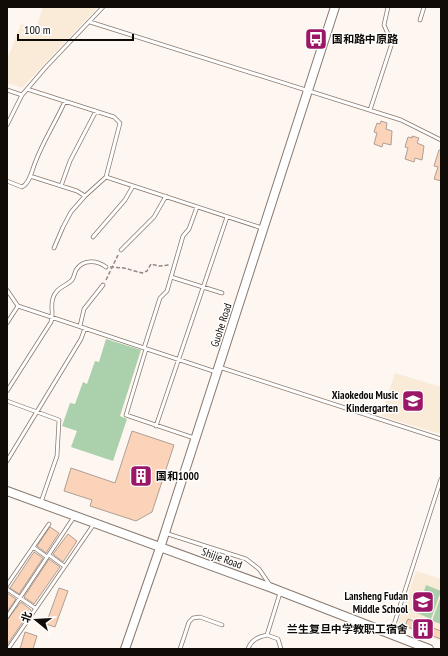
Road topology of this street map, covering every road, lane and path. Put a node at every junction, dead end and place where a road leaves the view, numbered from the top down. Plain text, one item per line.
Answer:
1 (103, 7) edge
2 (335, 7) edge
3 (388, 7) edge
4 (424, 7) edge
5 (420, 20) dead end
6 (90, 22) junction
7 (28, 89) junction
8 (307, 89) junction
9 (7, 90) edge
10 (22, 95) junction
11 (65, 101) junction
12 (370, 110) junction
13 (96, 111) junction
14 (7, 125) edge
15 (441, 140) edge
16 (30, 176) junction
17 (106, 177) junction
18 (7, 181) edge
19 (61, 186) junction
20 (133, 186) junction
21 (84, 196) junction
22 (166, 196) junction
23 (197, 207) junction
24 (227, 217) junction
25 (263, 228) junction
26 (92, 237) dead end
27 (54, 248) dead end
28 (121, 250) joint
29 (175, 263) junction
30 (106, 267) joint
31 (112, 268) junction
32 (171, 277) junction
33 (104, 286) joint
34 (203, 287) junction
35 (7, 290) edge
36 (222, 293) dead end
37 (18, 306) junction
38 (53, 317) junction
39 (7, 324) edge
40 (80, 326) junction
41 (85, 328) junction
42 (145, 348) junction
43 (178, 359) junction
44 (218, 369) junction
45 (7, 391) edge
46 (7, 401) edge
47 (36, 411) junction
48 (156, 426) junction
49 (196, 438) junction
50 (441, 439) edge
51 (7, 461) edge
52 (441, 479) edge
53 (440, 484) edge
54 (7, 491) edge
55 (40, 504) junction
56 (74, 517) junction
57 (49, 524) dead end
58 (94, 524) junction
59 (165, 533) junction
60 (32, 547) junction
61 (160, 548) junction
62 (48, 556) junction
63 (64, 566) junction
64 (7, 585) edge
65 (272, 588) junction
66 (7, 589) edge
67 (280, 592) junction
68 (20, 597) junction
69 (35, 608) junction
70 (7, 616) edge
71 (222, 625) dead end
72 (391, 634) junction
73 (268, 635) junction
74 (8, 649) edge
75 (125, 649) edge
76 (180, 649) edge
77 (248, 649) edge
78 (281, 649) edge
79 (429, 649) edge

1 - 6 lane
2 - 8 street, Guohe Road
3 - 12 lane
4 - 5 lane
6 - 7 lane
6 - 8 lane
7 - 10 lane
7 - 11 lane
8 - 12 lane
8 - 25 street, Guohe Road
9 - 10 lane
10 - 14 lane
11 - 13 lane
11 - 16 lane
12 - 15 lane
13 - 17 lane
13 - 19 lane
16 - 18 lane
16 - 19 lane
17 - 20 lane
17 - 21 lane
19 - 21 lane
20 - 22 lane
20 - 26 lane
21 - 27 lane
22 - 23 lane
22 - 28 lane
23 - 24 lane
23 - 29 lane
24 - 25 lane
24 - 34 lane
25 - 44 street, Guohe Road
28 - 31 path
29 - 31 path
29 - 32 lane
30 - 31 path
30 - 38 lane
31 - 33 path
32 - 34 lane
32 - 42 lane
33 - 40 lane
34 - 36 lane
34 - 43 lane
35 - 37 lane
37 - 38 lane
37 - 39 lane
38 - 40 lane
38 - 45 lane
40 - 41 lane
41 - 42 lane
41 - 47 lane
42 - 43 lane
42 - 48 lane
43 - 44 lane
43 - 48 lane
44 - 49 street, Guohe Road
44 - 50 lane
46 - 47 lane
47 - 51 lane
47 - 55 lane
48 - 49 lane
49 - 59 street, Guohe Road
52 - 53 lane
53 - 72 lane
54 - 55 street, Shijie Road
55 - 56 street, Shijie Road
56 - 58 street, Shijie Road
56 - 62 lane
57 - 60 lane
58 - 61 street, Shijie Road
58 - 63 lane
59 - 61 street, Guohe Road
59 - 65 lane
60 - 62 lane
60 - 64 lane
61 - 65 street, Shijie Road
61 - 75 street, Guohe Road
62 - 63 lane
62 - 68 lane
63 - 69 lane
65 - 67 street, Shijie Road
66 - 68 lane
67 - 72 street, Shijie Road
67 - 73 lane
68 - 69 lane
68 - 70 lane
69 - 74 lane
71 - 76 lane
72 - 79 street, Shijie Road
73 - 77 lane
73 - 78 lane

